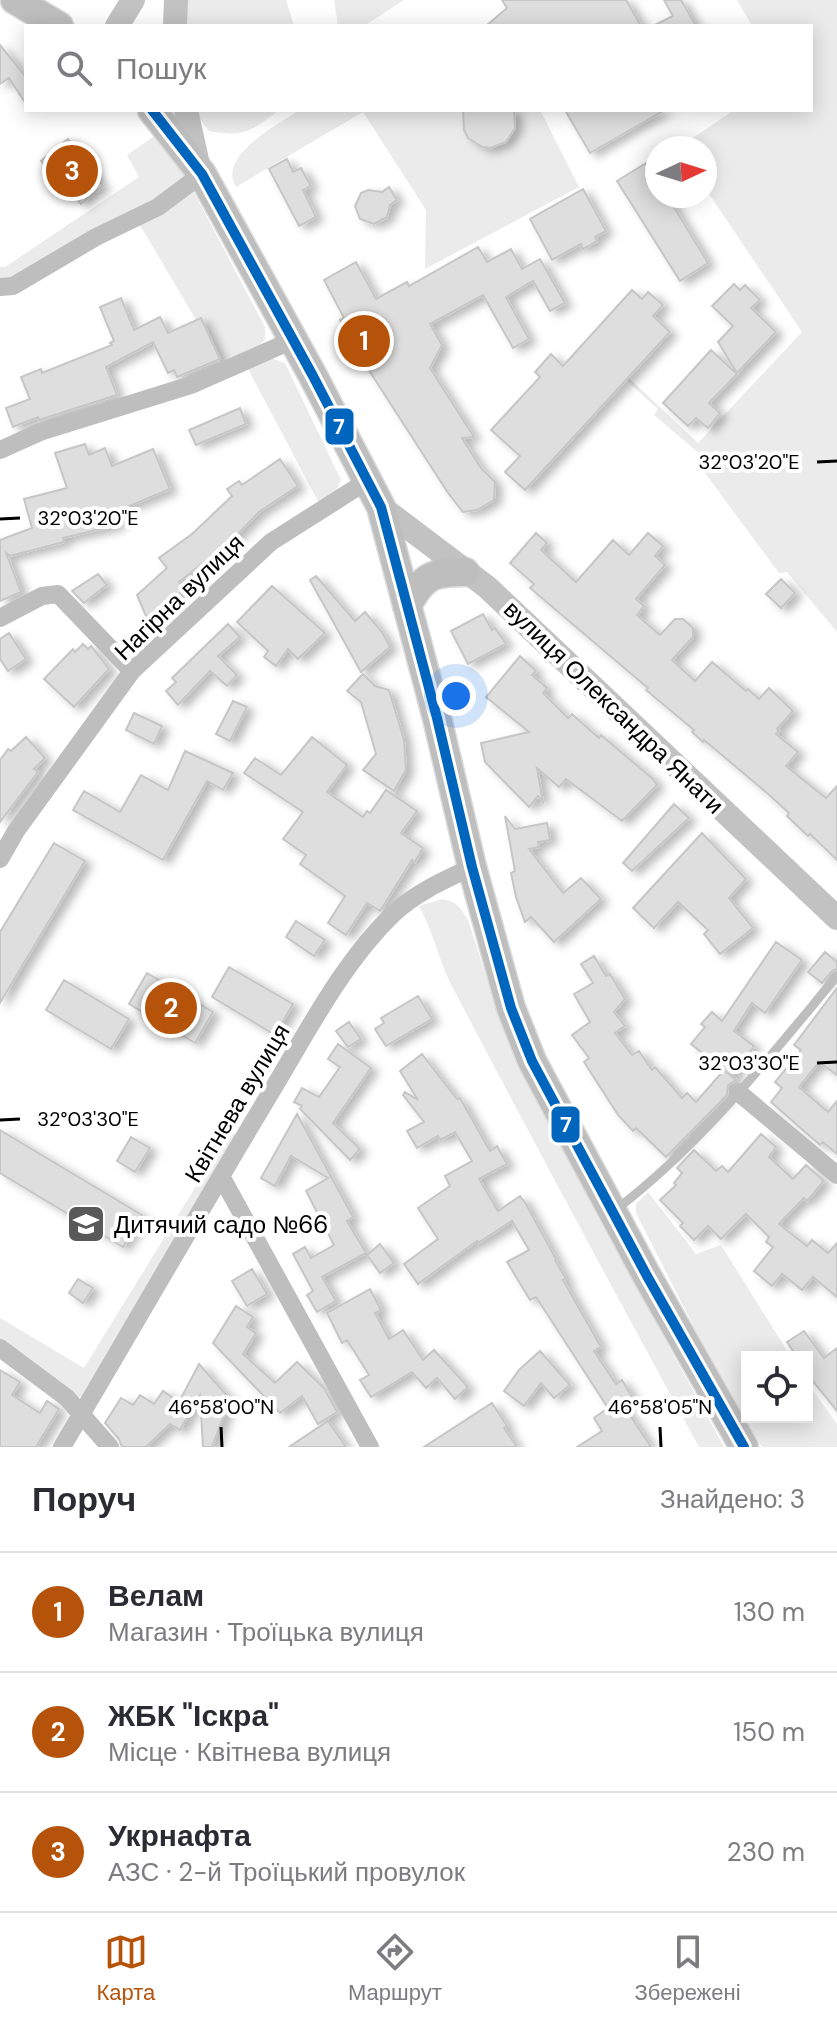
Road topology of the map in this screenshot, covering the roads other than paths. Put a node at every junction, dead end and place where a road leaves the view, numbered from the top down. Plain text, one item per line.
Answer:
1 (15, 0) edge
2 (133, 0) edge
3 (176, 0) edge
4 (56, 24) edge
5 (118, 24) edge
6 (175, 24) edge
7 (154, 112) edge
8 (186, 112) edge
9 (201, 172) junction
10 (0, 287) edge
11 (293, 340) junction
12 (0, 450) edge
13 (367, 481) junction
14 (381, 507) junction
15 (465, 572) junction
16 (407, 606) junction
17 (0, 618) edge
18 (132, 671) junction
19 (0, 859) edge
20 (472, 867) junction
21 (837, 918) edge
22 (837, 976) edge
23 (738, 1092) junction
24 (837, 1175) edge
25 (221, 1176) junction
26 (613, 1211) junction
27 (0, 1348) edge
28 (82, 1412) junction
29 (62, 1447) edge
30 (110, 1447) edge
31 (370, 1447) edge
32 (744, 1447) edge

1 - 4 main road
2 - 5 street
3 - 6 street
7 - 9 main road
8 - 9 street
9 - 10 street
9 - 11 main road
11 - 12 street
11 - 13 main road
13 - 14 main road
13 - 18 street, Нагірна вулиця
14 - 15 street, вулиця Олександра Янати
14 - 16 main road
15 - 16 main road
15 - 21 street, вулиця Олександра Янати
16 - 20 main road
17 - 18 street
18 - 19 street, Нагірна вулиця
20 - 25 street, Квітнева вулиця
20 - 26 main road
22 - 23 lane
23 - 24 street
23 - 26 lane
25 - 28 street, Квітнева вулиця
25 - 31 street
26 - 32 main road
27 - 28 street
28 - 29 street, Квітнева вулиця
28 - 30 street

